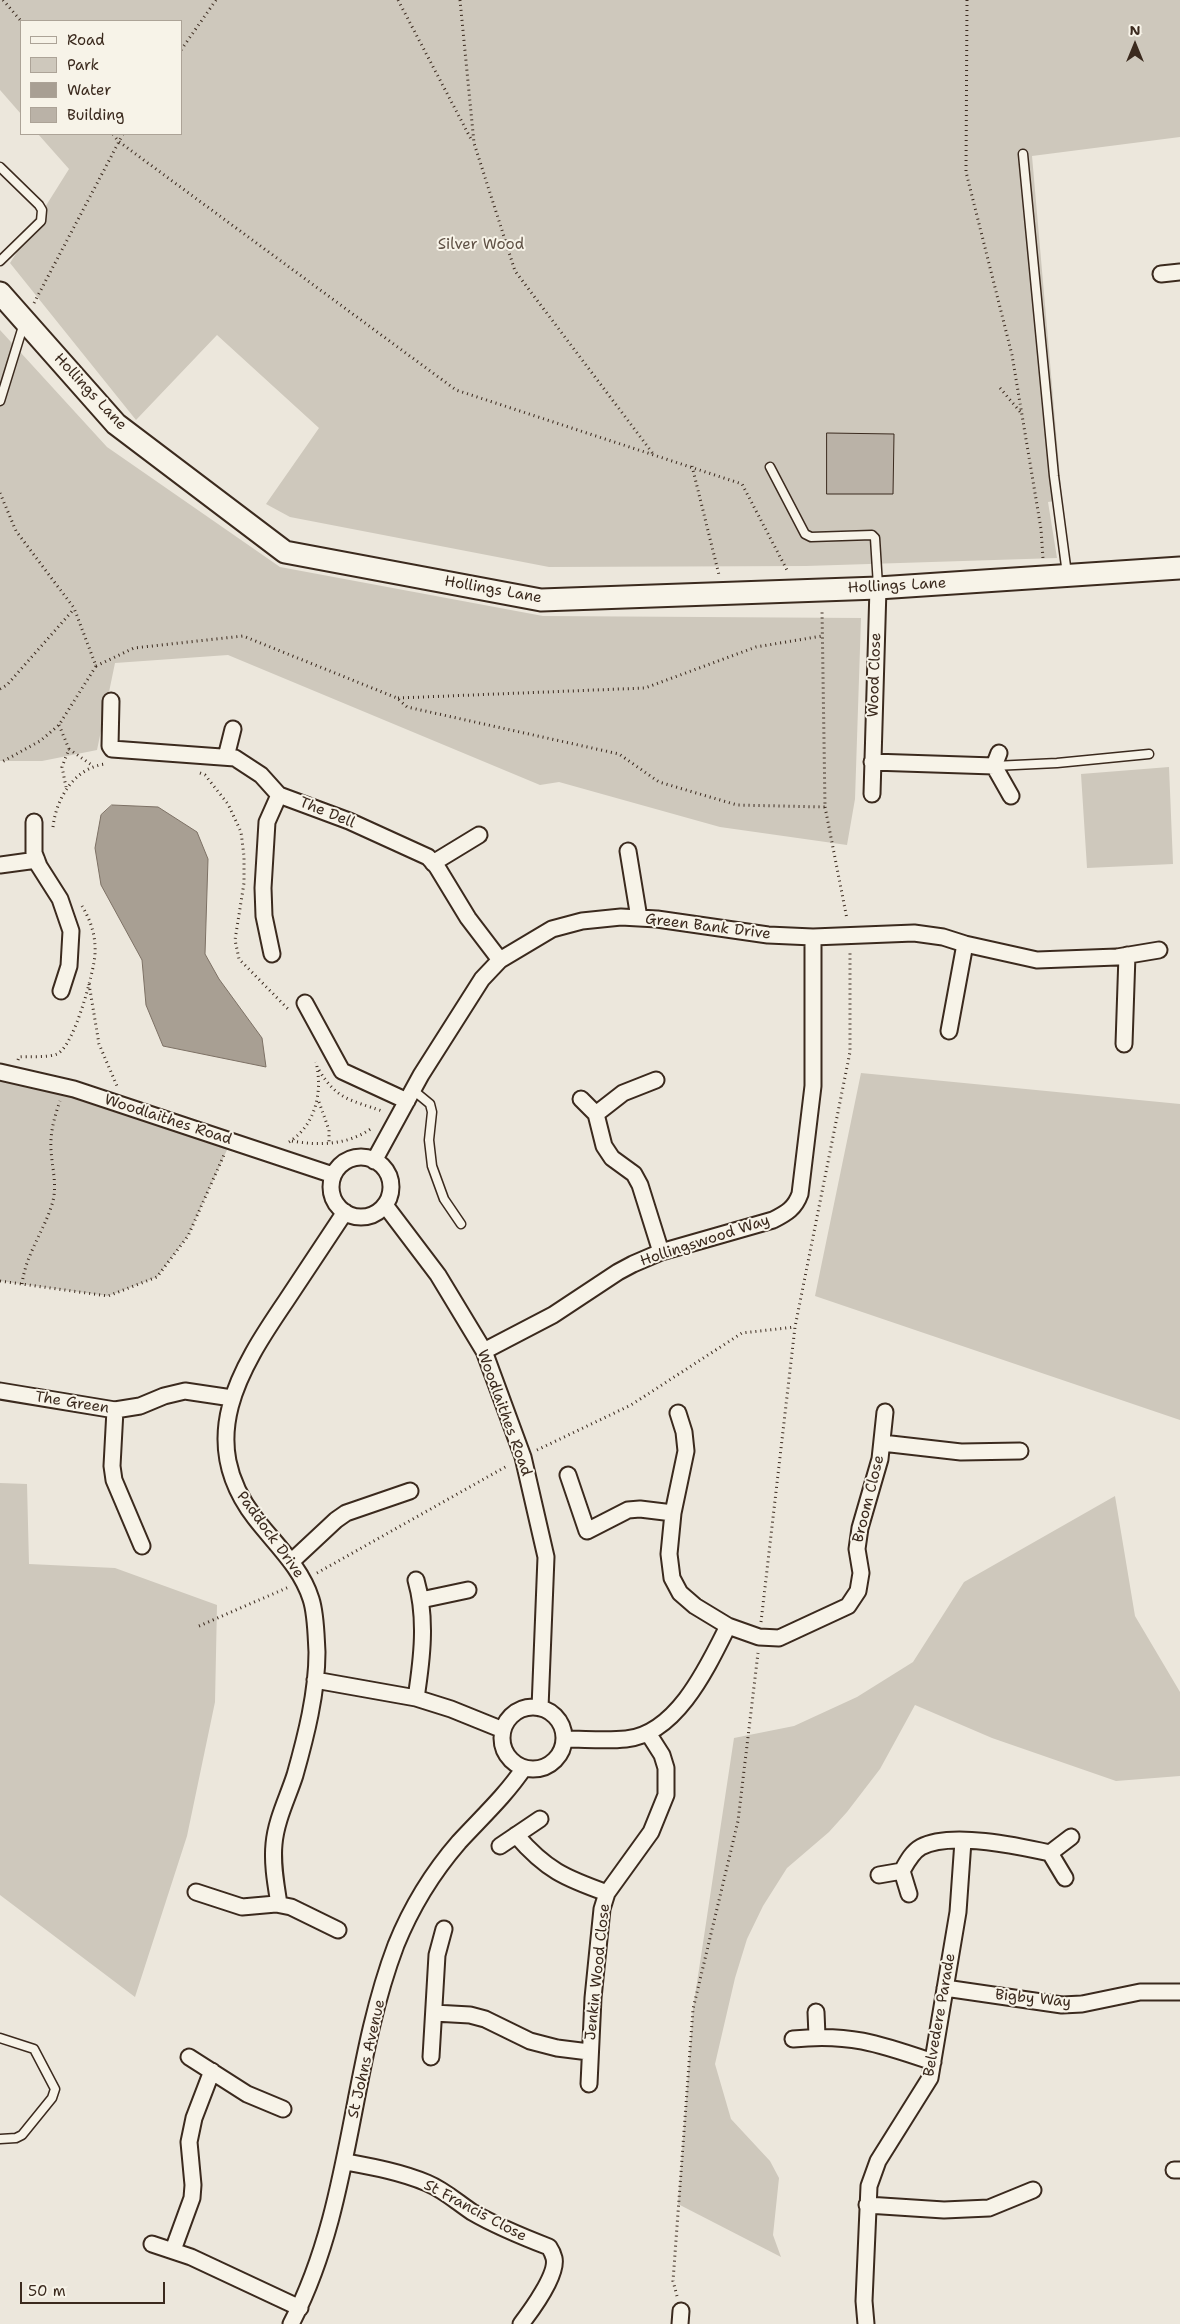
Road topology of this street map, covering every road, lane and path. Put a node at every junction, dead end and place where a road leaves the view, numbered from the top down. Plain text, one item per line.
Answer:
1 (3, 0) edge
2 (216, 0) edge
3 (398, 0) edge
4 (460, 0) edge
5 (968, 0) edge
6 (20, 20) edge
7 (182, 49) edge
8 (114, 135) edge
9 (122, 135) edge
10 (118, 141) junction
11 (474, 143) junction
12 (1024, 154) dead end
13 (0, 167) edge
14 (0, 261) edge
15 (1180, 272) edge
16 (1161, 274) dead end
17 (0, 293) edge
18 (24, 321) junction
19 (1000, 388) dead end
20 (0, 401) edge
21 (1022, 415) junction
22 (654, 455) junction
23 (692, 466) junction
24 (770, 467) dead end
25 (0, 493) edge
26 (1180, 568) edge
27 (1067, 576) junction
28 (1044, 578) junction
29 (878, 588) junction
30 (797, 590) junction
31 (822, 590) junction
32 (723, 593) junction
33 (74, 608) junction
34 (822, 636) junction
35 (96, 666) junction
36 (0, 689) edge
37 (397, 698) junction
38 (111, 701) dead end
39 (59, 725) junction
40 (233, 729) dead end
41 (69, 749) junction
42 (1149, 754) dead end
43 (226, 757) junction
44 (997, 760) junction
45 (872, 762) junction
46 (0, 763) edge
47 (110, 764) dead end
48 (93, 766) junction
49 (197, 771) dead end
50 (66, 787) junction
51 (872, 794) dead end
52 (279, 795) junction
53 (1012, 796) dead end
54 (825, 807) junction
55 (34, 822) dead end
56 (52, 834) dead end
57 (479, 834) dead end
58 (628, 851) dead end
59 (37, 860) junction
60 (433, 863) junction
61 (0, 865) edge
62 (78, 900) dead end
63 (639, 918) junction
64 (850, 935) junction
65 (813, 937) junction
66 (965, 944) junction
67 (1159, 950) dead end
68 (272, 954) dead end
69 (1127, 955) junction
70 (500, 960) junction
71 (89, 984) junction
72 (61, 991) dead end
73 (305, 1003) dead end
74 (291, 1011) dead end
75 (949, 1031) dead end
76 (1124, 1044) dead end
77 (314, 1053) dead end
78 (317, 1067) junction
79 (7, 1073) edge
80 (656, 1080) dead end
81 (66, 1087) junction
82 (410, 1096) junction
83 (318, 1099) junction
84 (581, 1099) dead end
85 (124, 1105) junction
86 (383, 1112) junction
87 (596, 1114) junction
88 (379, 1118) dead end
89 (398, 1120) junction
90 (375, 1124) dead end
91 (231, 1141) junction
92 (291, 1141) junction
93 (329, 1144) junction
94 (268, 1153) junction
95 (374, 1161) junction
96 (333, 1175) junction
97 (385, 1205) junction
98 (345, 1212) junction
99 (461, 1224) dead end
100 (661, 1252) junction
101 (0, 1281) edge
102 (22, 1284) junction
103 (794, 1328) junction
104 (484, 1351) junction
105 (0, 1390) edge
106 (232, 1398) junction
107 (115, 1410) junction
108 (678, 1412) dead end
109 (885, 1412) dead end
110 (882, 1443) junction
111 (1020, 1451) dead end
112 (524, 1457) junction
113 (568, 1475) dead end
114 (410, 1491) dead end
115 (673, 1513) junction
116 (142, 1546) dead end
117 (291, 1562) junction
118 (416, 1580) dead end
119 (303, 1581) junction
120 (468, 1590) dead end
121 (421, 1600) junction
122 (199, 1626) dead end
123 (728, 1626) junction
124 (759, 1637) junction
125 (315, 1680) junction
126 (416, 1698) junction
127 (540, 1708) junction
128 (503, 1730) junction
129 (648, 1732) junction
130 (565, 1739) junction
131 (524, 1768) junction
132 (540, 1819) dead end
133 (516, 1835) junction
134 (1070, 1837) dead end
135 (963, 1841) junction
136 (500, 1846) dead end
137 (1050, 1853) junction
138 (902, 1870) junction
139 (879, 1875) dead end
140 (1064, 1878) dead end
141 (196, 1892) dead end
142 (608, 1893) junction
143 (909, 1894) dead end
144 (279, 1904) junction
145 (444, 1929) dead end
146 (338, 1930) dead end
147 (945, 1988) junction
148 (1180, 1992) edge
149 (816, 2012) dead end
150 (434, 2013) junction
151 (817, 2036) junction
152 (0, 2038) edge
153 (793, 2039) dead end
154 (589, 2052) junction
155 (189, 2057) dead end
156 (431, 2057) dead end
157 (933, 2062) junction
158 (212, 2071) junction
159 (589, 2084) dead end
160 (283, 2109) dead end
161 (0, 2139) edge
162 (346, 2162) junction
163 (1033, 2190) dead end
164 (867, 2205) junction
165 (152, 2244) dead end
166 (173, 2250) junction
167 (300, 2308) junction
168 (681, 2318) edge
169 (291, 2324) edge
170 (521, 2324) edge
171 (866, 2324) edge

1 - 6 path
2 - 7 path
3 - 11 path
4 - 11 path
5 - 21 path
8 - 10 path
9 - 10 path
10 - 18 path
10 - 22 path
11 - 22 path
12 - 27 lane
13 - 14 lane
15 - 16 street
17 - 18 street, Hollings Lane
18 - 20 lane
18 - 32 street, Hollings Lane
19 - 21 path
21 - 28 path
22 - 23 path
23 - 30 path
23 - 32 path
24 - 29 lane
25 - 33 path
26 - 27 street, Hollings Lane
27 - 28 street, Hollings Lane
28 - 29 street, Hollings Lane
29 - 31 street, Hollings Lane
29 - 45 street, Wood Close
30 - 31 street, Hollings Lane
30 - 32 street, Hollings Lane
31 - 34 path
33 - 35 path
33 - 36 path
34 - 37 path
34 - 54 path
35 - 37 path
35 - 39 path
37 - 54 path
38 - 43 street, The Dell
39 - 41 path
39 - 46 path
40 - 43 street
41 - 48 path
41 - 50 path
42 - 44 lane
43 - 52 street, The Dell
44 - 45 street
44 - 53 street
45 - 51 street, Wood Close
47 - 48 path
48 - 50 path
49 - 74 path
50 - 56 path
52 - 60 street, The Dell
52 - 68 street
54 - 64 path
55 - 59 street
57 - 60 street
58 - 63 street
59 - 61 street
59 - 72 street
60 - 70 street, The Dell
62 - 71 path
63 - 65 street, Green Bank Drive
63 - 70 street, Green Bank Drive
64 - 65 street, Green Bank Drive
64 - 66 street, Green Bank Drive
64 - 103 path
65 - 100 street, Hollingswood Way
66 - 69 street, Green Bank Drive
66 - 75 street
67 - 69 street, Green Bank Drive
69 - 76 street
70 - 82 street, Green Bank Drive
71 - 79 path
71 - 85 path
73 - 82 street
77 - 78 path
78 - 83 path
78 - 86 path
79 - 81 street, Woodlaithes Road
80 - 87 street
81 - 85 street, Woodlaithes Road
81 - 102 path
82 - 89 street, Green Bank Drive
82 - 99 lane
83 - 92 path
83 - 93 path
84 - 87 street
85 - 91 street, Woodlaithes Road
86 - 88 path
86 - 89 path
87 - 100 street
89 - 95 street, Green Bank Drive
90 - 93 path
91 - 94 street, Woodlaithes Road
91 - 102 path
92 - 93 path
92 - 94 path
94 - 96 street, Woodlaithes Road
95 - 96 street
95 - 97 street
96 - 98 street
97 - 98 street
97 - 104 street, Woodlaithes Road
98 - 106 street, Paddock Drive
100 - 104 street, Hollingswood Way
101 - 102 path
103 - 112 path
103 - 124 path
104 - 112 street, Woodlaithes Road
105 - 107 street, The Green
106 - 107 street, The Green
106 - 117 street, Paddock Drive
107 - 116 street
108 - 115 street
109 - 110 street, Broom Close
110 - 111 street, Broom Close
110 - 124 street, Broom Close
112 - 119 path
112 - 127 street, Woodlaithes Road
113 - 115 street
114 - 117 street
115 - 123 street
117 - 119 street, Paddock Drive
118 - 121 street
119 - 122 path
119 - 125 street, Paddock Drive
120 - 121 street
121 - 126 street
123 - 124 street
123 - 129 street
124 - 168 path
125 - 126 street
125 - 144 street, Paddock Drive
126 - 128 street
127 - 128 street
127 - 130 street
128 - 131 street
129 - 130 street
129 - 142 street, Jenkin Wood Close
130 - 131 street
131 - 162 street, St Johns Avenue
132 - 133 street
133 - 136 street
133 - 142 street
134 - 137 street
135 - 137 street
135 - 138 street
135 - 147 street, Belvedere Parade
137 - 140 street
138 - 139 street
138 - 143 street
141 - 144 street
142 - 154 street, Jenkin Wood Close
144 - 146 street
145 - 150 street
147 - 148 street, Bigby Way
147 - 157 street, Belvedere Parade
149 - 151 street
150 - 154 street
150 - 156 street
151 - 153 street
151 - 157 street
152 - 161 lane
154 - 159 street, Jenkin Wood Close
155 - 158 street
157 - 164 street, Belvedere Parade
158 - 160 street
158 - 166 street
162 - 167 street, St Johns Avenue
162 - 170 street, St Francis Close
163 - 164 street
164 - 171 street, Belvedere Parade
165 - 166 street
166 - 167 street
167 - 169 street, St Johns Avenue

